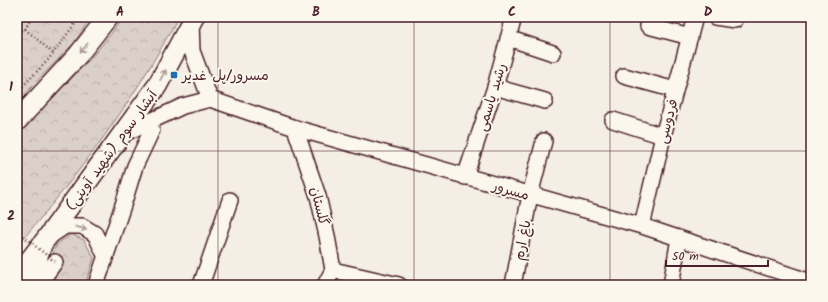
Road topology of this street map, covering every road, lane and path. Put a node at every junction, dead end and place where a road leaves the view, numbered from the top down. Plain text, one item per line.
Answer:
1 (32, 17) edge
2 (80, 17) edge
3 (108, 17) edge
4 (514, 17) edge
5 (695, 17) edge
6 (715, 17) edge
7 (192, 20) edge
8 (735, 20) dead end
9 (648, 26) dead end
10 (25, 29) junction
11 (17, 31) edge
12 (690, 37) junction
13 (508, 38) junction
14 (53, 53) junction
15 (552, 53) dead end
16 (624, 76) dead end
17 (495, 87) junction
18 (675, 90) junction
19 (17, 92) edge
20 (210, 99) junction
21 (545, 100) dead end
22 (17, 120) edge
23 (613, 120) dead end
24 (295, 128) junction
25 (152, 130) dead end
26 (123, 134) junction
27 (663, 136) junction
28 (544, 141) dead end
29 (465, 177) junction
30 (530, 195) junction
31 (230, 200) dead end
32 (642, 226) junction
33 (17, 231) edge
34 (679, 238) junction
35 (46, 239) junction
36 (105, 255) junction
37 (55, 262) joint
38 (333, 270) junction
39 (28, 278) edge
40 (811, 282) edge
41 (96, 285) edge
42 (201, 285) edge
43 (326, 285) edge
44 (399, 285) edge
45 (513, 285) edge
46 (670, 285) edge

1 - 10 path
2 - 14 path
3 -> 22 main road
4 - 13 street, رشید یاسمی
5 - 12 street, فردوسی
6 - 8 street
7 - 20 street
26 -> 7 main road, آبشار سوم (شهید آوینی)
9 - 12 street
10 - 11 path
10 - 14 path
12 - 18 street, فردوسی
13 - 15 street
13 - 17 street, رشید یاسمی
14 - 19 path
16 - 18 street
17 - 21 street
17 - 29 street, رشید یاسمی
18 - 27 street, فردوسی
20 - 24 street, مسرور
20 - 26 street
23 - 27 street
24 - 29 street, مسرور
24 - 38 street, گلستان
25 - 36 street
26 - 35 main road, آبشار سوم (شهید آوینی)
27 - 32 street, فردوسی
28 - 30 street, باغ ارم
29 - 30 street, مسرور
30 - 32 street, مسرور
30 - 45 street, باغ ارم
31 - 42 street
32 - 34 street, مسرور
33 - 37 path, bridge
34 - 40 street, مسرور
34 - 46 street
35 -> 36 street
35 - 39 main road, آبشار سوم (شهید آوینی)
36 - 41 street
37 - 39 street
38 - 43 street
38 - 44 street

